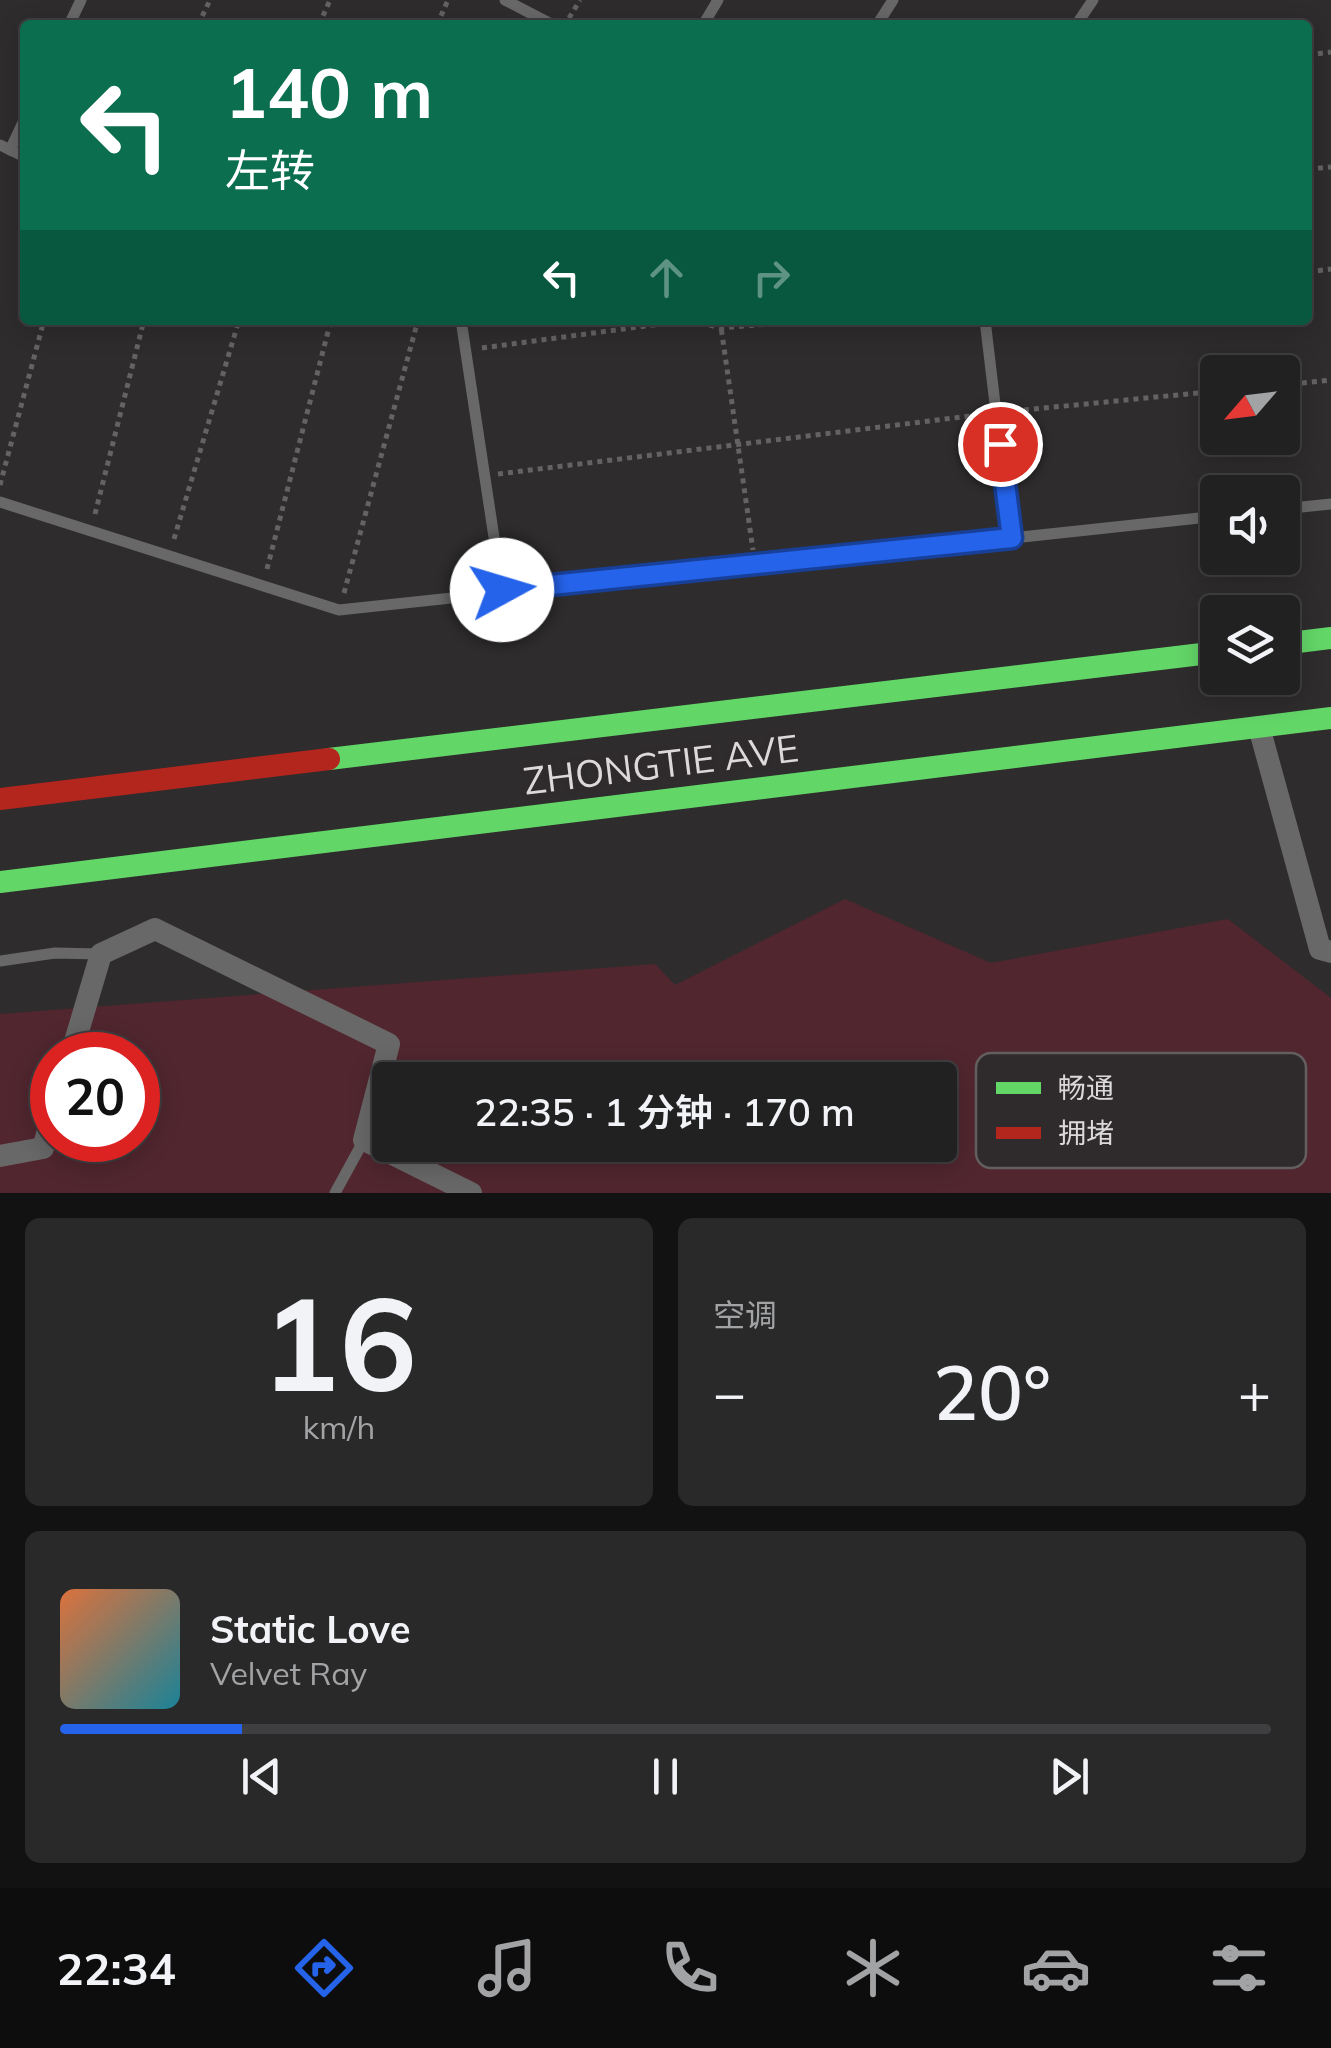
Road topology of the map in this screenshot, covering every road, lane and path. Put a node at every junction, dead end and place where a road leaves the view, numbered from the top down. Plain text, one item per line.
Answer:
1 (505, 0) edge
2 (543, 20) edge
3 (20, 126) edge
4 (5, 148) edge
5 (43, 325) edge
6 (143, 325) edge
7 (237, 325) edge
8 (329, 325) edge
9 (417, 325) edge
10 (463, 325) edge
11 (653, 325) edge
12 (720, 325) edge
13 (986, 325) edge
14 (466, 350) junction
15 (1331, 380) edge
16 (1300, 383) edge
17 (1200, 394) edge
18 (997, 413) junction
19 (737, 442) junction
20 (485, 476) junction
21 (0, 484) edge
22 (0, 502) edge
23 (1331, 504) edge
24 (1300, 507) edge
25 (1200, 518) edge
26 (90, 532) junction
27 (1012, 538) junction
28 (169, 556) junction
29 (755, 564) junction
30 (263, 586) junction
31 (502, 590) junction
32 (339, 610) junction
33 (1331, 638) edge
34 (1300, 642) edge
35 (1200, 654) edge
36 (1331, 718) edge
37 (1260, 726) junction
38 (0, 799) edge
39 (0, 882) edge
40 (1331, 952) edge
41 (101, 954) junction
42 (0, 961) edge
43 (78, 1032) edge
44 (364, 1140) junction
45 (30, 1150) edge
46 (0, 1156) edge
47 (335, 1193) edge
48 (471, 1193) edge

1 - 2 lane
3 - 4 lane
5 - 21 path
6 - 26 path
7 - 28 path
8 - 30 path
9 - 32 path
10 - 14 lane
11 - 14 path
12 - 19 path
13 - 18 lane
14 - 20 lane
15 - 16 path
17 - 18 path
18 - 19 path
18 - 27 lane
19 - 20 path
19 - 29 path
20 - 31 lane
22 - 26 lane
23 - 24 lane
25 - 27 lane
26 - 28 lane
27 - 29 lane
28 - 30 lane
29 - 31 lane
30 - 32 lane
31 - 32 lane
33 - 34 main road
35 - 38 main road, ZHONGTIE AVE
36 - 37 main road, ZHONGTIE AVE
37 - 39 main road, ZHONGTIE AVE
37 - 40 street
41 - 42 lane
41 - 43 street
41 - 44 street
44 - 47 lane
44 - 48 street
45 - 46 street

